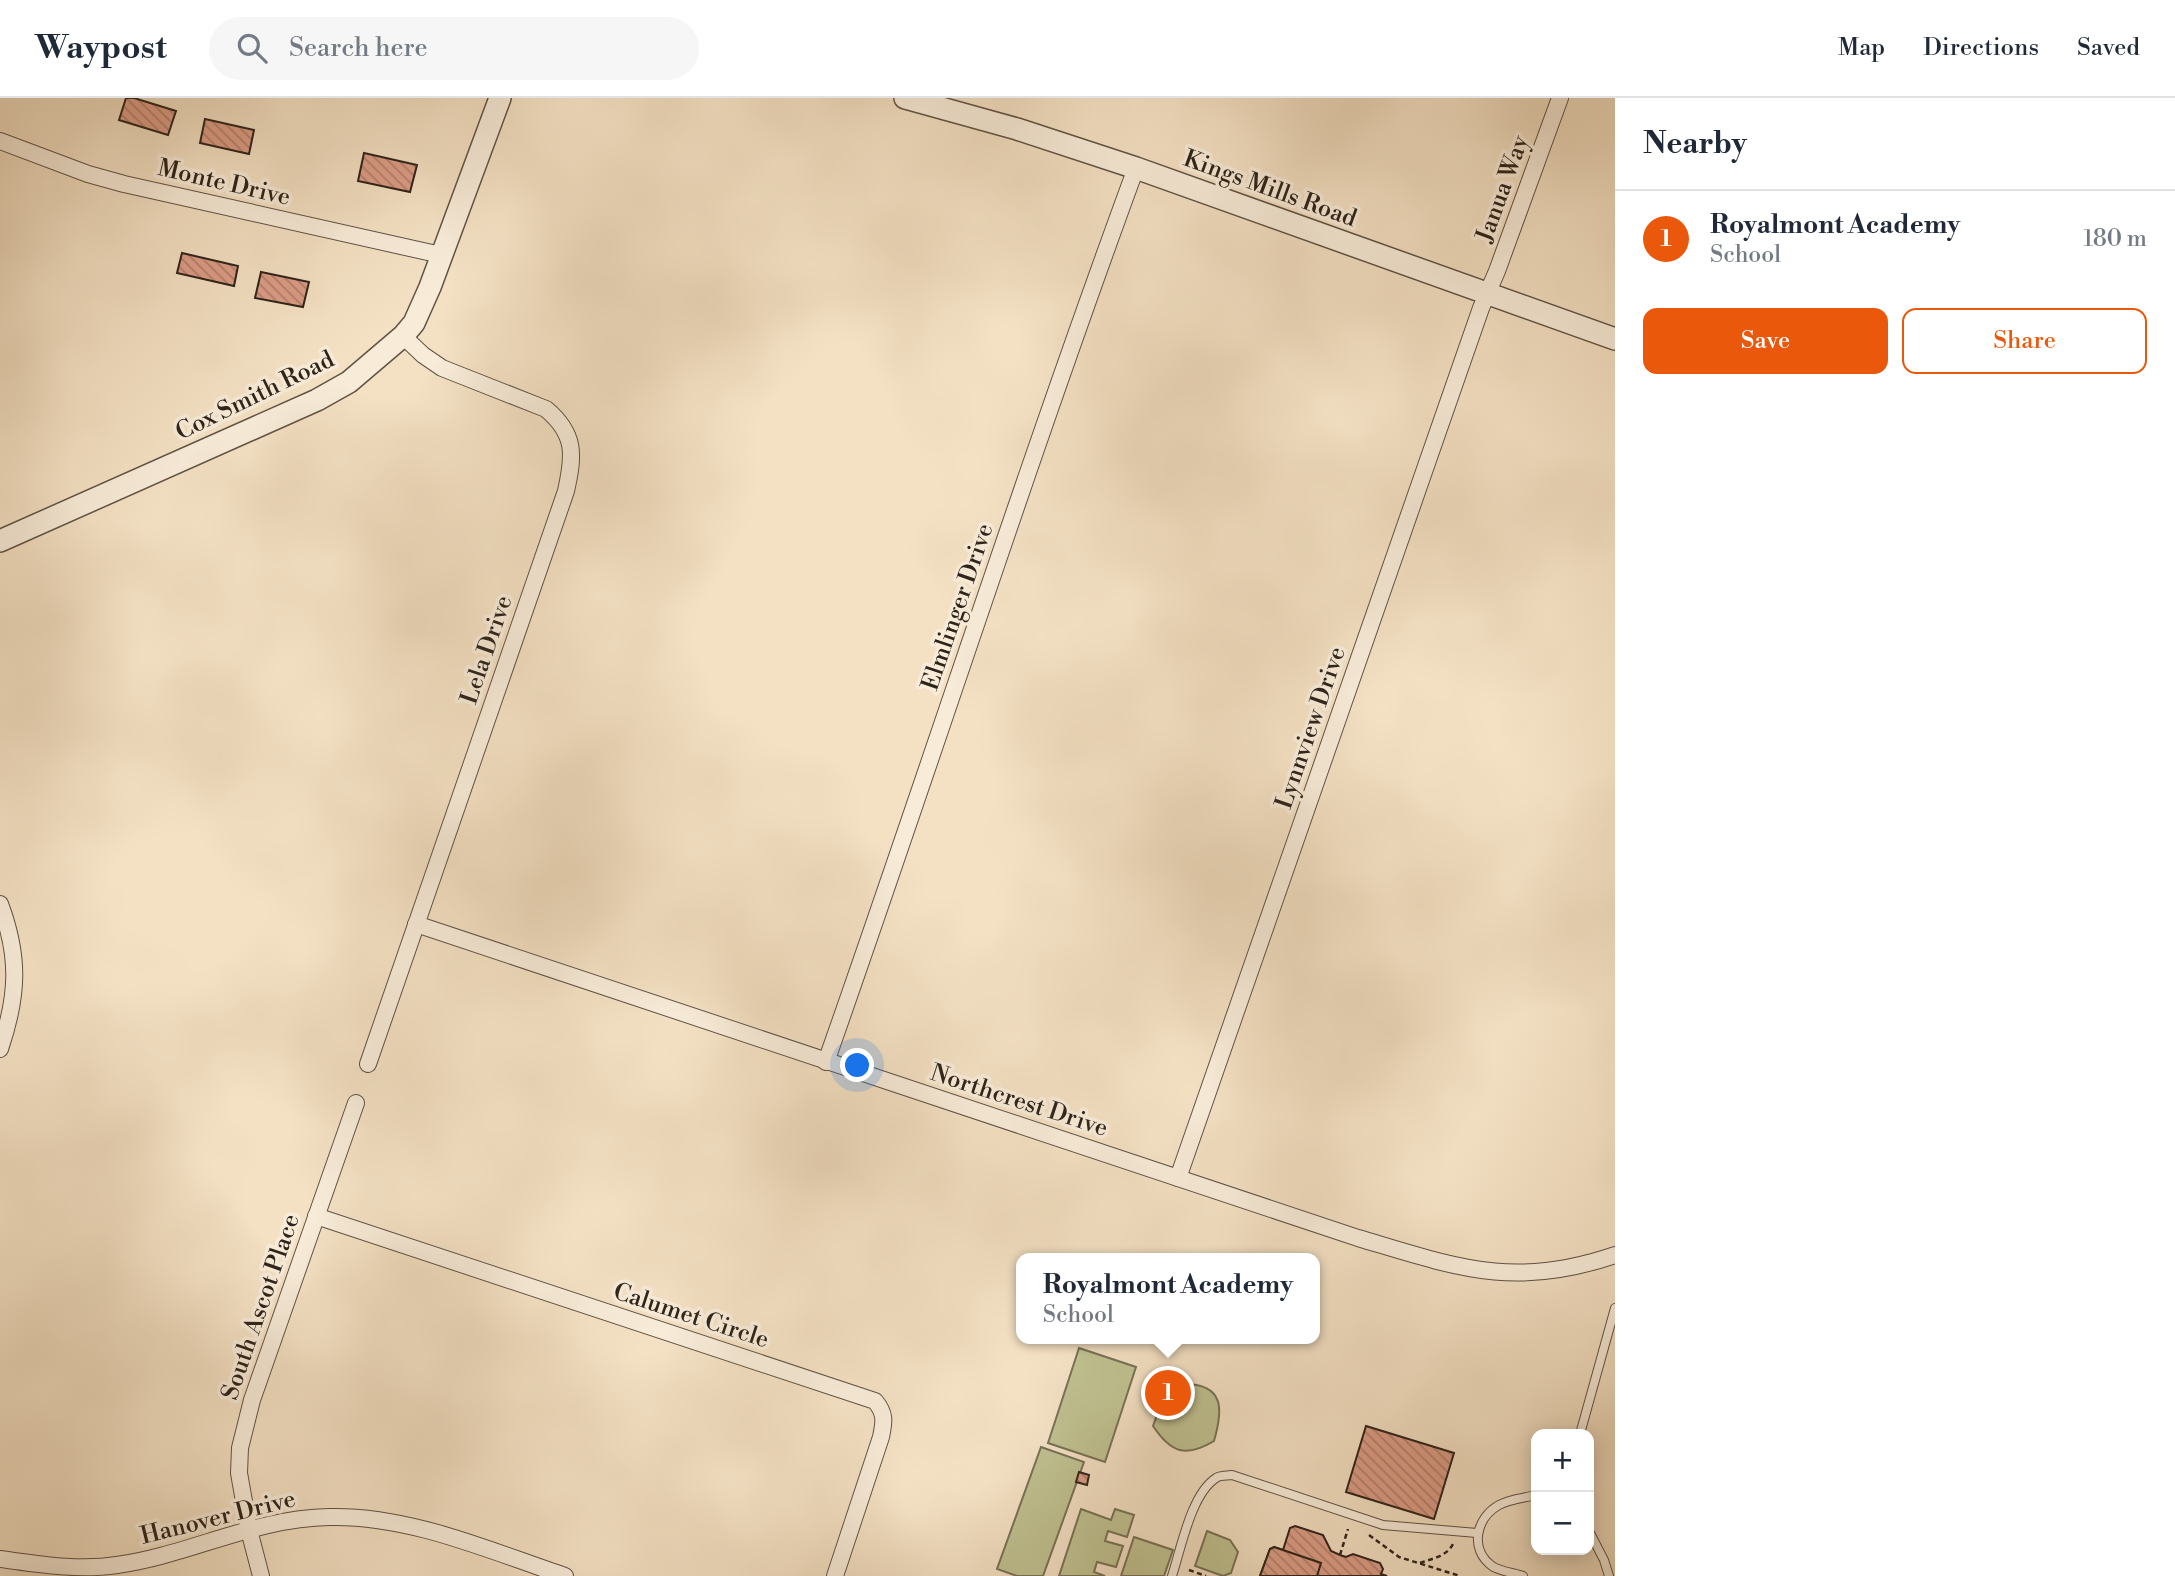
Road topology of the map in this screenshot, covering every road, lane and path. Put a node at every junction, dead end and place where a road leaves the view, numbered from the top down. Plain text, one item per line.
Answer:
1 (499, 98) edge
2 (905, 98) edge
3 (1560, 98) edge
4 (0, 141) edge
5 (1136, 169) junction
6 (441, 255) junction
7 (1487, 294) junction
8 (404, 336) junction
9 (1615, 339) edge
10 (0, 541) edge
11 (0, 904) edge
12 (416, 924) junction
13 (0, 1049) edge
14 (826, 1062) junction
15 (368, 1064) dead end
16 (356, 1103) dead end
17 (1178, 1178) junction
18 (316, 1216) junction
19 (1615, 1255) edge
20 (1615, 1308) edge
21 (1581, 1429) edge
22 (1531, 1496) edge
23 (1348, 1529) dead end
24 (249, 1530) junction
25 (1477, 1533) junction
26 (1369, 1535) dead end
27 (1594, 1541) edge
28 (1454, 1542) dead end
29 (1340, 1555) dead end
30 (0, 1559) edge
31 (1419, 1563) junction
32 (1189, 1570) dead end
33 (261, 1576) edge
34 (565, 1576) edge
35 (835, 1576) edge
36 (1172, 1576) edge
37 (1206, 1576) edge
38 (1460, 1576) edge
39 (1523, 1576) edge
40 (1609, 1576) edge

1 - 6 street, Cox Smith Road
2 - 5 street, Kings Mills Road
3 - 7 street, Janua Way
4 - 6 street, Monte Drive
5 - 7 street, Kings Mills Road
5 - 14 street, Elmlinger Drive
6 - 8 street, Cox Smith Road
7 - 9 street, Kings Mills Road
7 - 17 street, Lynnview Drive
8 - 10 street, Cox Smith Road
8 - 12 street, Lela Drive
11 - 13 street
12 - 14 street, Northcrest Drive
12 - 15 street, Lela Drive
14 - 17 street, Northcrest Drive
16 - 18 street, South Ascot Place
17 - 19 street, Northcrest Drive
18 - 24 street, South Ascot Place
18 - 35 street, Calumet Circle
20 - 21 lane
22 - 25 lane
23 - 29 path
24 - 30 street, Hanover Drive
24 - 33 street, South Ascot Place
24 - 34 street, Hanover Drive
25 - 36 lane
25 - 39 lane
26 - 31 path
27 - 40 lane
28 - 31 path
31 - 38 path
32 - 37 path

